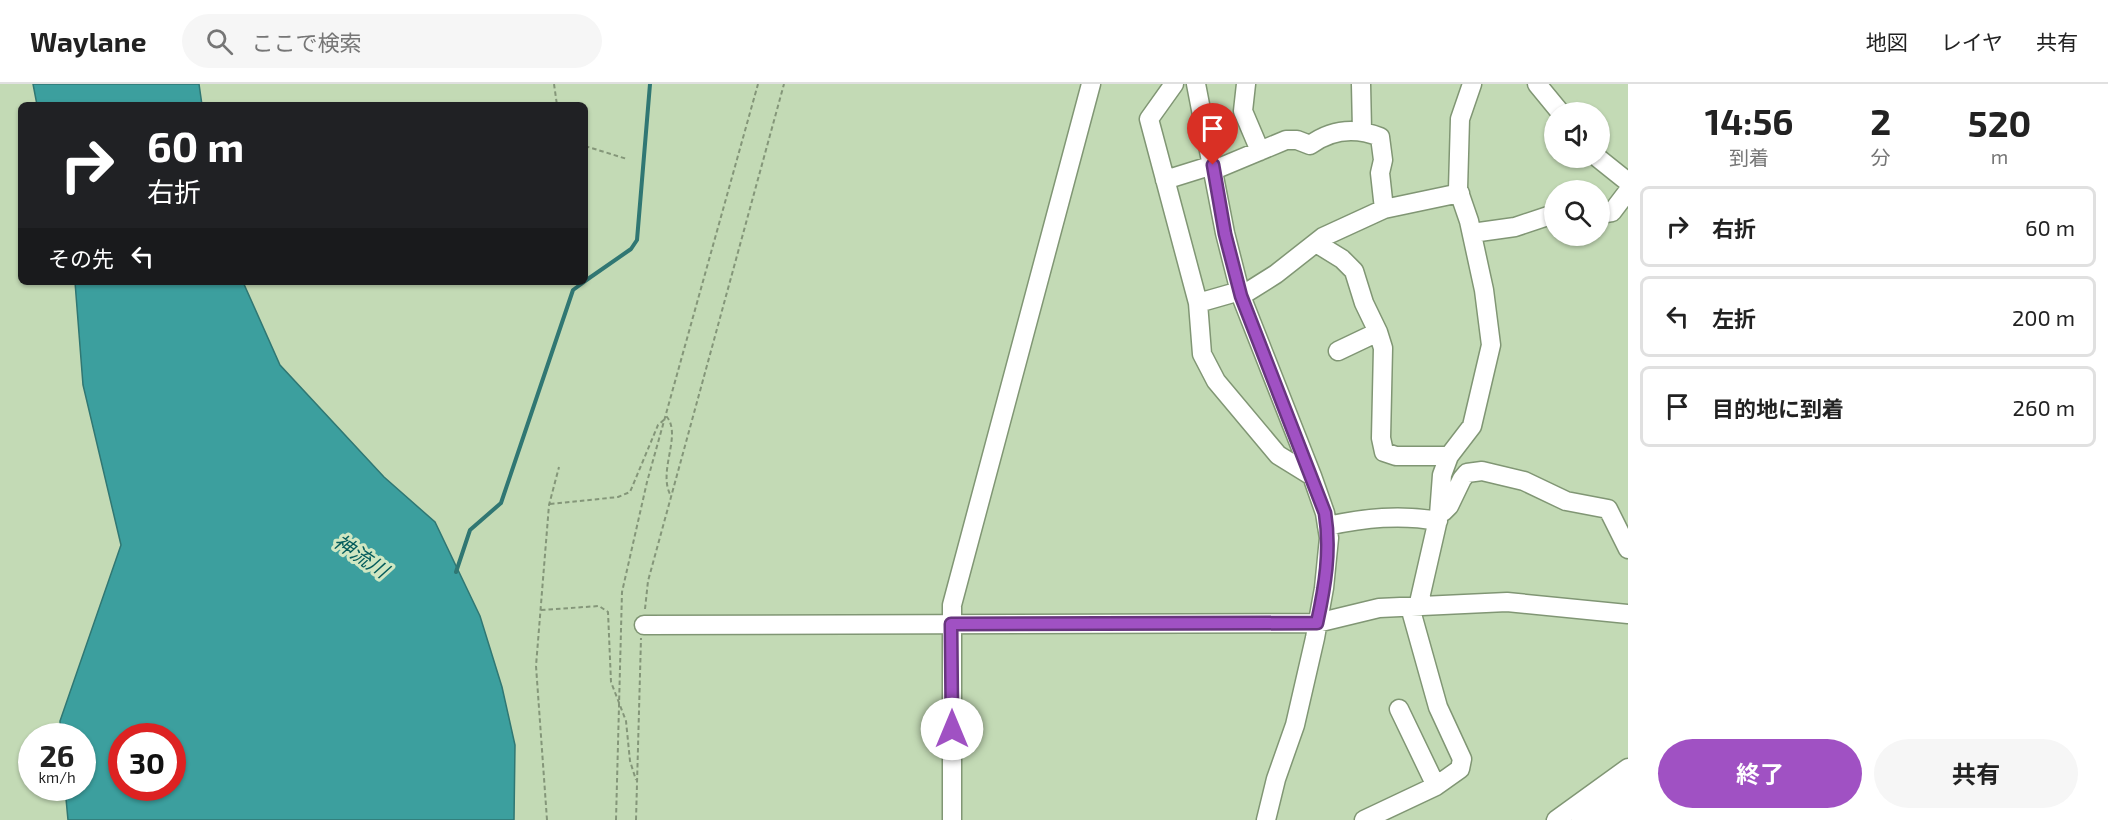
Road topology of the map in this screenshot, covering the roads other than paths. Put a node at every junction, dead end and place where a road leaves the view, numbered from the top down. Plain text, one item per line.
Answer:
1 (1091, 84) edge
2 (1174, 84) edge
3 (1196, 84) edge
4 (1246, 84) edge
5 (1361, 84) edge
6 (1472, 84) edge
7 (1537, 84) edge
8 (1552, 102) edge
9 (1362, 130) junction
10 (1260, 151) junction
11 (1213, 167) junction
12 (1610, 168) edge
13 (1165, 180) junction
14 (1628, 182) edge
15 (1628, 191) edge
16 (1460, 193) junction
17 (1384, 209) junction
18 (1610, 212) edge
19 (1544, 217) edge
20 (1472, 233) junction
21 (1316, 243) junction
22 (1240, 294) junction
23 (1198, 303) junction
24 (1378, 332) junction
25 (1338, 351) dead end
26 (1449, 456) junction
27 (1312, 476) junction
28 (1438, 518) junction
29 (1327, 526) junction
30 (1628, 549) edge
31 (1414, 607) junction
32 (1628, 614) edge
33 (1317, 623) junction
34 (951, 624) junction
35 (644, 625) road end
36 (1399, 709) dead end
37 (1628, 768) edge
38 (1436, 786) junction
39 (1628, 789) edge
40 (1628, 811) edge
41 (952, 820) edge
42 (1266, 820) edge
43 (1364, 820) edge
44 (1556, 820) edge
45 (1585, 820) edge
46 (1615, 820) edge

1 - 34 street
2 - 13 street
3 - 11 street
4 - 10 street
5 - 9 street
6 - 16 street
7 - 8 street
9 - 10 street
9 - 17 street
10 - 11 street
11 - 13 street
11 - 22 street
12 - 14 street
13 - 23 street
15 - 18 street
16 - 17 street
16 - 20 street
17 - 21 street
19 - 20 street
20 - 26 street
21 - 22 street
21 - 24 street
22 - 23 street
22 - 27 street
23 - 27 street
24 - 25 street
24 - 26 street
26 - 28 street
27 - 29 street
28 - 29 street
28 - 30 street
28 - 31 street
29 - 33 street
31 - 32 street
31 - 33 street
31 - 38 street
33 - 34 street
33 - 42 street
34 - 35 street
34 - 41 street
36 - 38 street
37 - 44 street
38 - 43 street
39 - 45 highway
40 - 46 street

